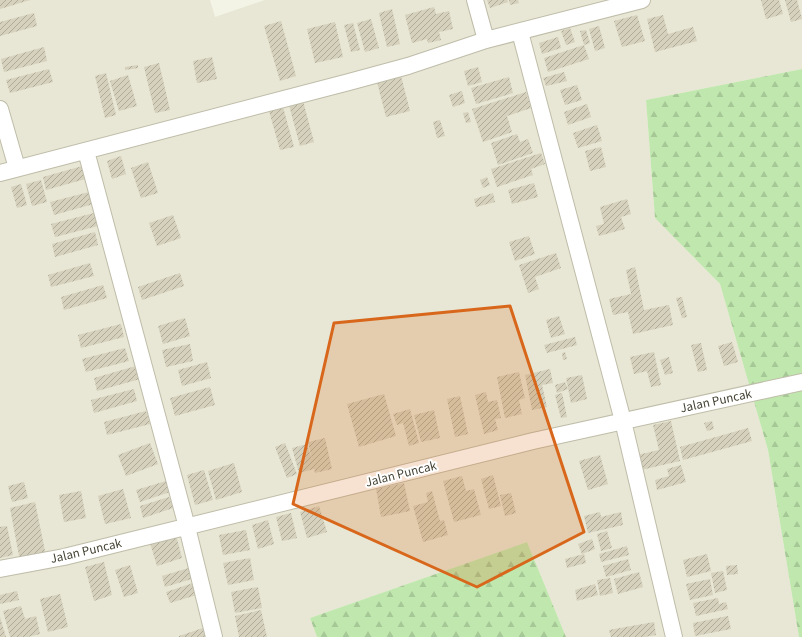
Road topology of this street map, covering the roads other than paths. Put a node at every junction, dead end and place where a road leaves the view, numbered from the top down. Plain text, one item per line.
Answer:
1 (475, 0) edge
2 (642, 0) edge
3 (520, 32) junction
4 (486, 40) junction
5 (0, 109) edge
6 (86, 151) junction
7 (17, 168) junction
8 (0, 173) edge
9 (802, 382) edge
10 (622, 421) junction
11 (187, 527) junction
12 (0, 569) edge
13 (214, 637) edge
14 (674, 637) edge

1 - 4 street
2 - 3 street
3 - 4 street
3 - 10 street
4 - 6 street
5 - 7 street
6 - 7 street
6 - 11 street
7 - 8 street
9 - 10 street, Jalan Puncak
10 - 11 street, Jalan Puncak
10 - 14 street
11 - 12 street, Jalan Puncak
11 - 13 street

